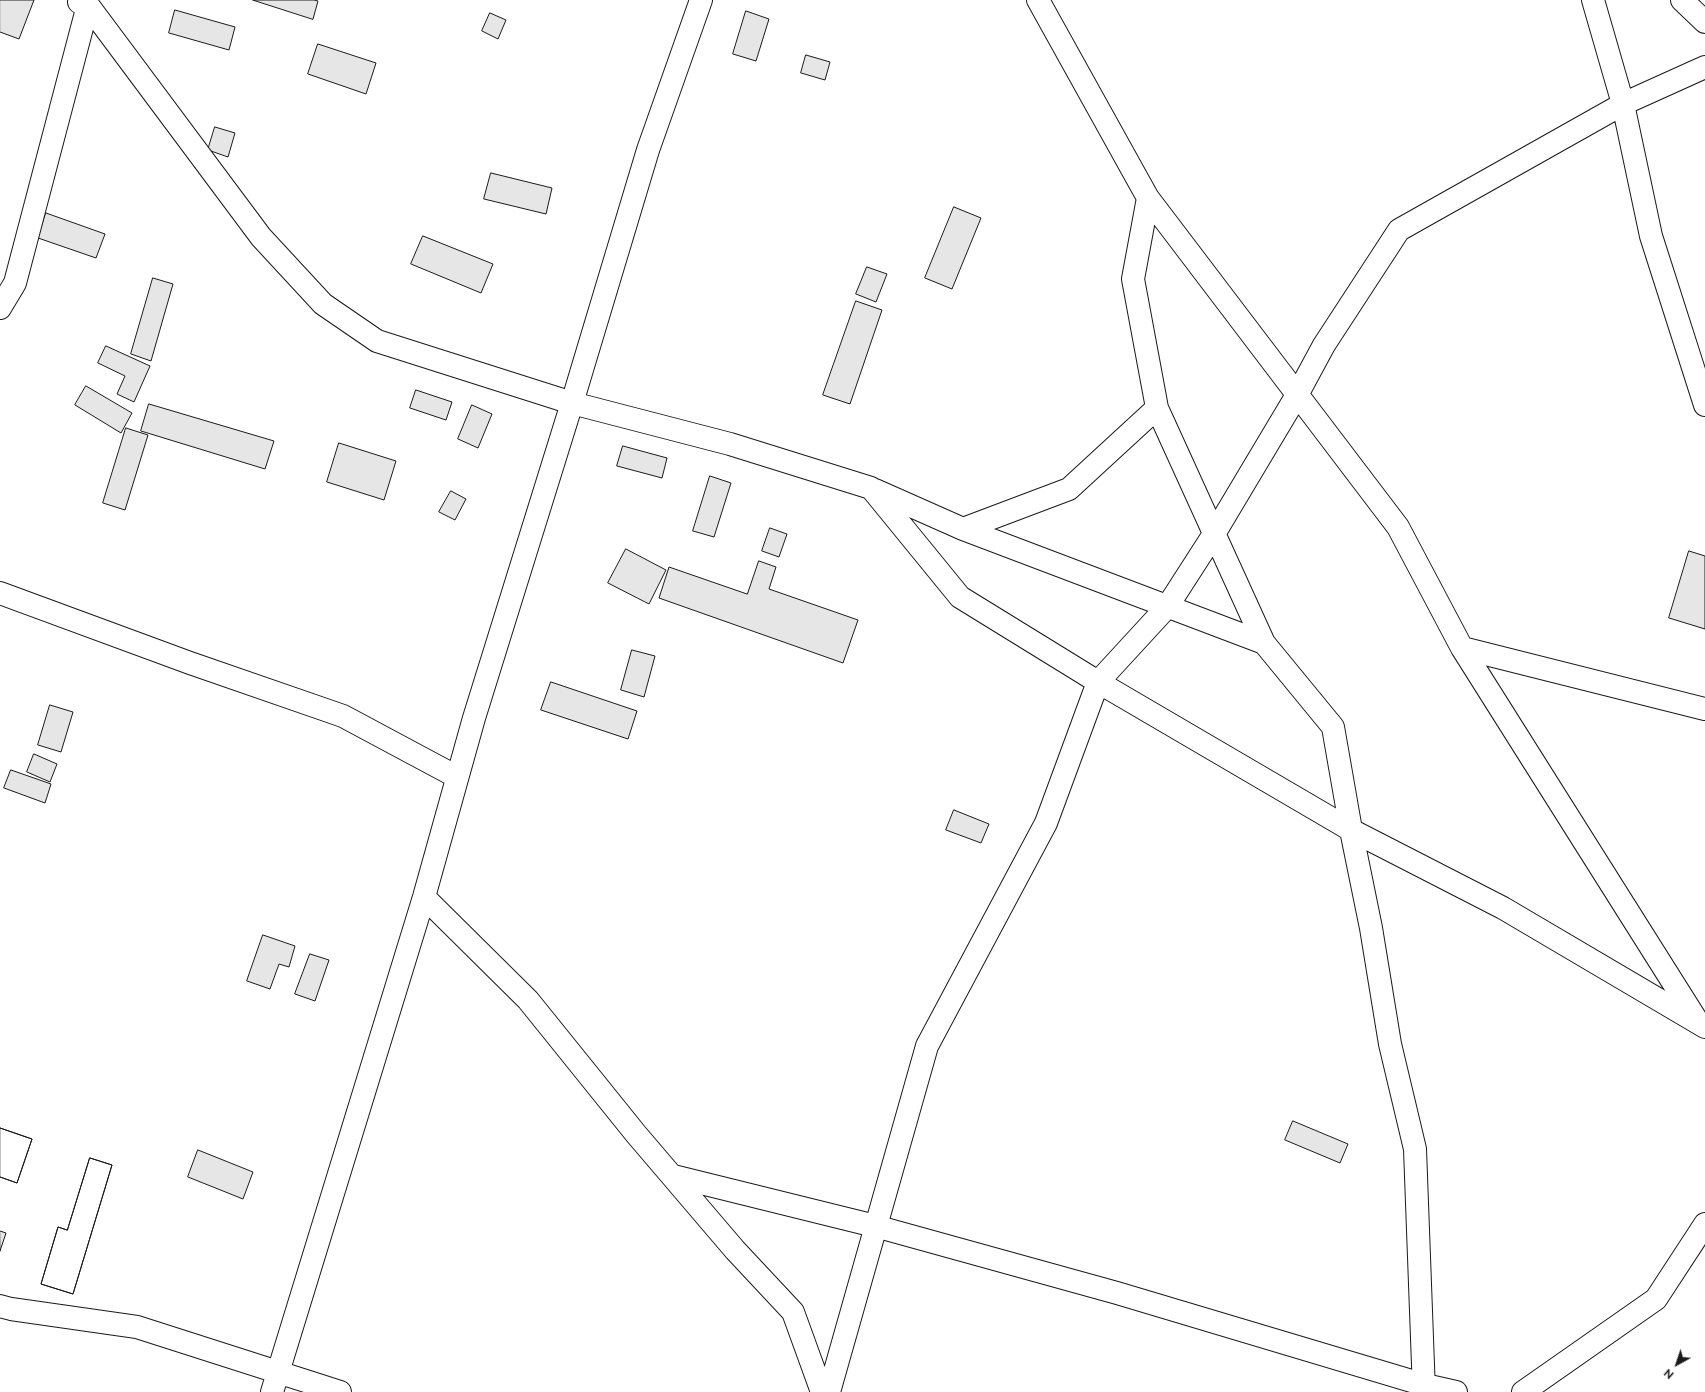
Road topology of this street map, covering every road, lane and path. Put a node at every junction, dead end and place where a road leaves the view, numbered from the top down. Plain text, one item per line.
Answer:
1 (701, 0) edge
2 (1038, 0) edge
3 (1593, 0) edge
4 (1682, 0) edge
5 (83, 2) edge
6 (1705, 22) edge
7 (1705, 67) edge
8 (1623, 104) junction
9 (1148, 198) junction
10 (0, 308) edge
11 (1297, 395) junction
12 (572, 403) junction
13 (1705, 405) edge
14 (1157, 408) junction
15 (871, 488) junction
16 (963, 529) junction
17 (1214, 534) junction
18 (0, 593) edge
19 (1168, 607) junction
20 (1264, 643) junction
21 (1462, 648) junction
22 (1098, 682) junction
23 (1705, 709) edge
24 (457, 777) junction
25 (1351, 830) junction
26 (424, 898) junction
27 (1701, 1024) edge
28 (673, 1176) junction
29 (1705, 1224) edge
30 (875, 1226) junction
31 (0, 1306) edge
32 (275, 1382) edge
33 (1425, 1388) edge
34 (340, 1392) edge
35 (822, 1392) edge
36 (829, 1392) edge
37 (1456, 1392) edge
38 (1523, 1392) edge

1 - 12 street
2 - 9 street
3 - 8 street
4 - 6 street
5 - 10 street
5 - 12 street
7 - 8 street
8 - 11 street
8 - 13 street
9 - 11 street
9 - 14 street
11 - 17 street
11 - 21 street
12 - 15 street
12 - 24 street
14 - 16 street
14 - 17 street
15 - 16 street
15 - 22 street
16 - 19 street
17 - 19 street
17 - 20 street
18 - 24 street
19 - 20 street
19 - 22 street
20 - 25 street
21 - 23 street
21 - 27 street
22 - 25 street
22 - 30 street
24 - 26 street
25 - 27 street
25 - 33 street
26 - 28 street
26 - 32 street
28 - 30 street
28 - 35 street
29 - 38 street
30 - 33 street
30 - 36 street
31 - 32 street
32 - 34 street
33 - 37 street

